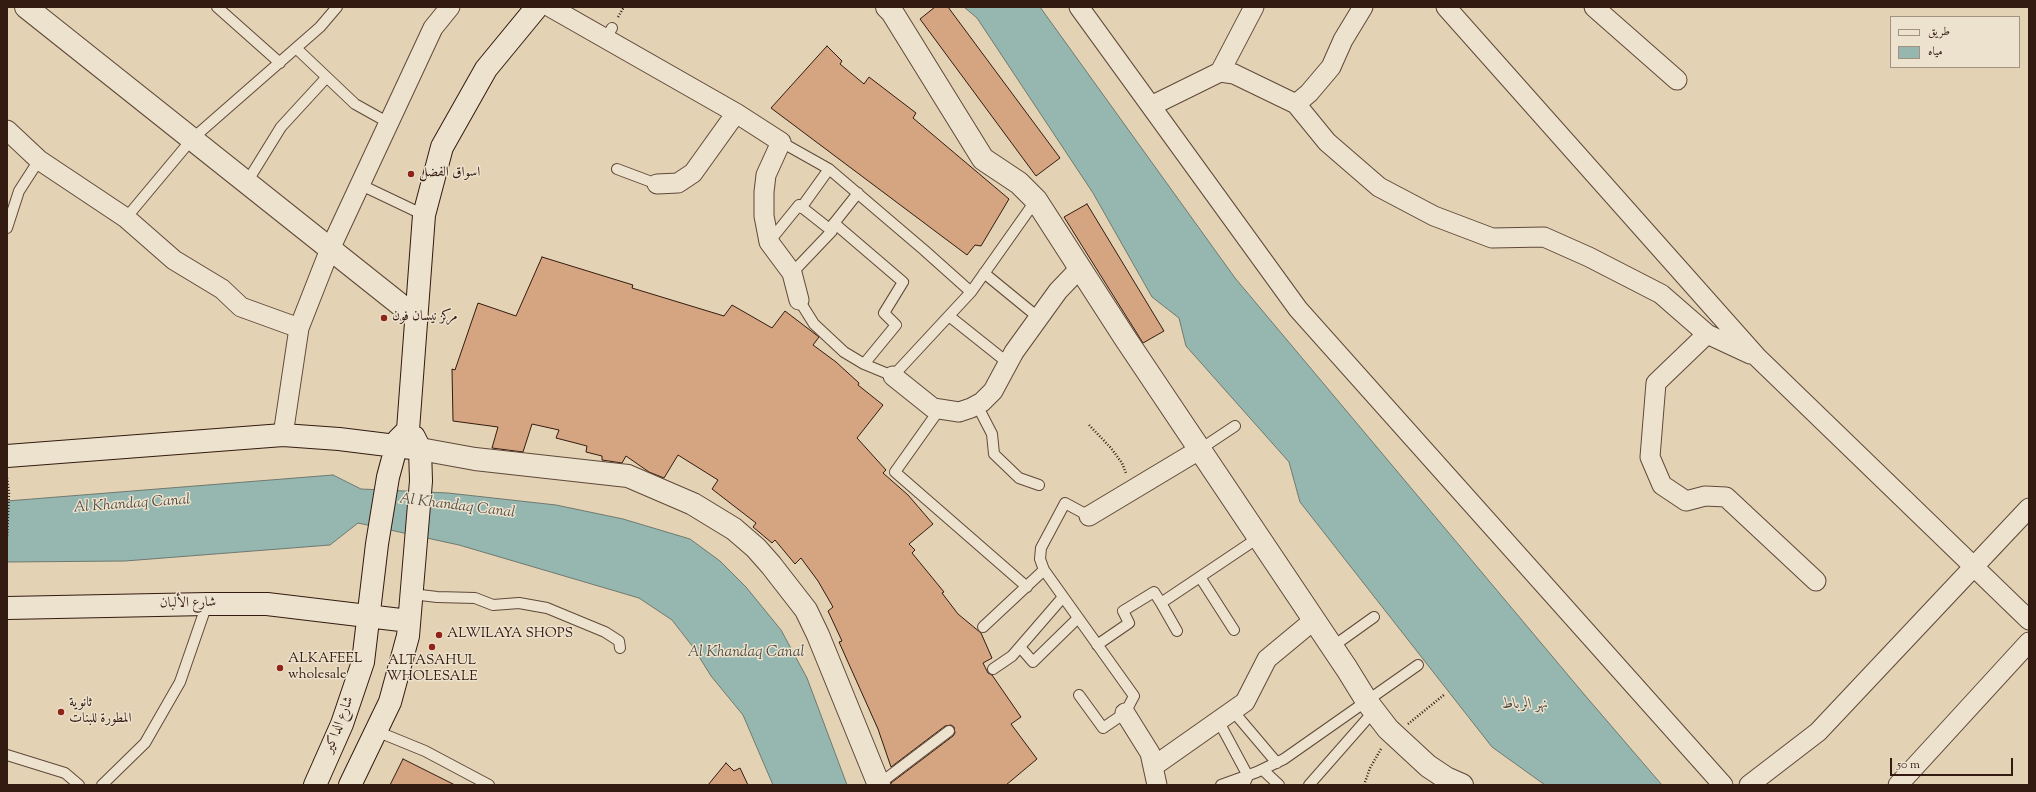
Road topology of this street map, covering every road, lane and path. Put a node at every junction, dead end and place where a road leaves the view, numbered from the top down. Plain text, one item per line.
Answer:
1 (26, 7) edge
2 (217, 7) edge
3 (337, 7) edge
4 (450, 7) edge
5 (537, 7) edge
6 (550, 7) edge
7 (887, 7) edge
8 (1079, 7) edge
9 (1254, 7) edge
10 (1363, 7) edge
11 (1446, 7) edge
12 (1594, 7) edge
13 (296, 48) junction
14 (280, 63) junction
15 (1220, 72) junction
16 (326, 78) junction
17 (1677, 80) dead end
18 (1296, 104) junction
19 (1151, 106) junction
20 (736, 113) junction
21 (389, 123) junction
22 (7, 130) edge
23 (192, 139) junction
24 (781, 142) junction
25 (39, 160) junction
26 (617, 169) dead end
27 (829, 169) junction
28 (247, 182) junction
29 (658, 184) joint
30 (361, 185) junction
31 (858, 193) junction
32 (1036, 200) junction
33 (802, 208) junction
34 (9, 215) edge
35 (424, 215) junction
36 (126, 218) junction
37 (832, 226) junction
38 (7, 228) edge
39 (769, 242) junction
40 (330, 249) junction
41 (1080, 268) junction
42 (792, 273) junction
43 (984, 273) junction
44 (971, 292) junction
45 (799, 300) joint
46 (949, 316) junction
47 (417, 318) junction
48 (1038, 318) junction
49 (299, 328) junction
50 (1707, 334) junction
51 (1757, 357) junction
52 (1008, 363) junction
53 (864, 364) junction
54 (893, 376) junction
55 (977, 405) junction
56 (939, 410) junction
57 (1089, 425) dead end
58 (1235, 426) dead end
59 (282, 435) junction
60 (402, 438) junction
61 (420, 449) junction
62 (1199, 450) junction
63 (7, 456) edge
64 (7, 478) edge
65 (1039, 485) dead end
66 (1133, 490) junction
67 (2029, 508) edge
68 (1089, 516) joint
69 (7, 538) edge
70 (1258, 538) junction
71 (1975, 566) junction
72 (1044, 570) junction
73 (1200, 577) junction
74 (1816, 582) dead end
75 (1027, 587) junction
76 (412, 594) junction
77 (1063, 597) junction
78 (1161, 603) junction
79 (207, 604) junction
80 (7, 608) edge
81 (369, 617) junction
82 (1374, 617) dead end
83 (1078, 618) junction
84 (1314, 620) junction
85 (2029, 620) edge
86 (410, 621) junction
87 (983, 627) dead end
88 (1234, 630) dead end
89 (1177, 631) dead end
90 (2029, 642) edge
91 (1097, 645) junction
92 (1332, 646) junction
93 (1020, 647) junction
94 (620, 648) dead end
95 (1418, 665) dead end
96 (993, 669) dead end
97 (1079, 695) dead end
98 (1370, 706) junction
99 (1125, 713) junction
100 (1226, 717) junction
101 (949, 731) dead end
102 (376, 732) junction
103 (7, 755) edge
104 (1277, 763) junction
105 (1154, 766) junction
106 (1263, 770) junction
107 (1246, 780) edge
108 (1312, 781) edge
109 (1450, 782) edge
110 (879, 784) edge
111 (79, 785) edge
112 (102, 785) edge
113 (315, 785) edge
114 (350, 785) edge
115 (489, 785) edge
116 (1157, 785) edge
117 (1221, 785) edge
118 (1279, 785) edge
119 (1324, 785) edge
120 (1723, 785) edge
121 (1749, 785) edge
122 (1898, 785) edge

1 - 23 street
2 - 14 lane
3 - 13 lane
4 - 21 street
5 - 35 street, شارع الداكير
6 - 20 street
7 - 32 street
8 - 19 street
9 - 15 street
10 - 18 street
11 - 51 street
12 - 17 street
13 - 14 lane
13 - 16 lane
14 - 23 lane
15 - 18 street
15 - 19 street
16 - 21 lane
16 - 28 lane
18 - 50 street
19 - 120 street
20 - 24 street
20 - 29 street
21 - 30 street
22 - 25 street
23 - 28 street
23 - 36 lane
24 - 27 lane
24 - 39 street
25 - 34 lane
25 - 36 street
26 - 29 lane
27 - 31 lane
27 - 33 lane
28 - 40 street
30 - 35 lane
30 - 40 street
31 - 37 lane
31 - 44 lane
32 - 41 street
32 - 43 lane
33 - 37 lane
33 - 39 lane
34 - 38 lane
35 - 47 street, شارع الداكير
36 - 49 street
37 - 42 lane
37 - 53 lane
39 - 42 street
40 - 47 street
40 - 49 street
41 - 48 street
41 - 62 street
42 - 45 street
43 - 44 lane
43 - 48 lane
44 - 46 lane
45 - 53 lane
46 - 52 lane
46 - 54 lane
47 - 60 street, شارع الداكير
48 - 52 street
49 - 59 street
50 - 51 street
50 - 74 street
51 - 71 street
52 - 55 street
53 - 54 lane
54 - 56 street
55 - 56 street
55 - 65 lane
56 - 75 lane
57 - 66 path
58 - 62 lane
59 - 60 street
59 - 63 street
60 - 61 street
60 - 81 street, شارع الداكير
61 - 76 street
61 - 110 street
62 - 66 street
62 - 70 street
64 - 69 path
66 - 68 street
67 - 71 street
68 - 72 lane
70 - 73 lane
70 - 84 street
71 - 85 street
71 - 121 street
72 - 75 lane
72 - 77 lane
73 - 78 lane
73 - 88 lane
75 - 87 lane
76 - 86 street
76 - 94 lane
77 - 83 lane
77 - 93 lane
78 - 89 lane
78 - 91 lane
79 - 80 street, شارع الألبان
79 - 81 street, شارع الألبان
79 - 112 lane
81 - 86 street, شارع الألبان
81 - 113 street, شارع الداكير
82 - 92 lane
83 - 91 lane
83 - 93 lane
84 - 92 street
84 - 100 street
86 - 102 street
90 - 122 street
91 - 99 lane
92 - 98 street
93 - 96 lane
95 - 98 lane
97 - 99 lane
98 - 104 lane
98 - 108 lane
98 - 109 street
99 - 105 street
100 - 104 lane
100 - 105 street
100 - 107 lane
101 - 110 lane
102 - 114 street
102 - 115 lane
103 - 111 lane
104 - 106 lane
105 - 116 street
106 - 107 lane
106 - 118 lane
107 - 117 lane
108 - 119 lane

